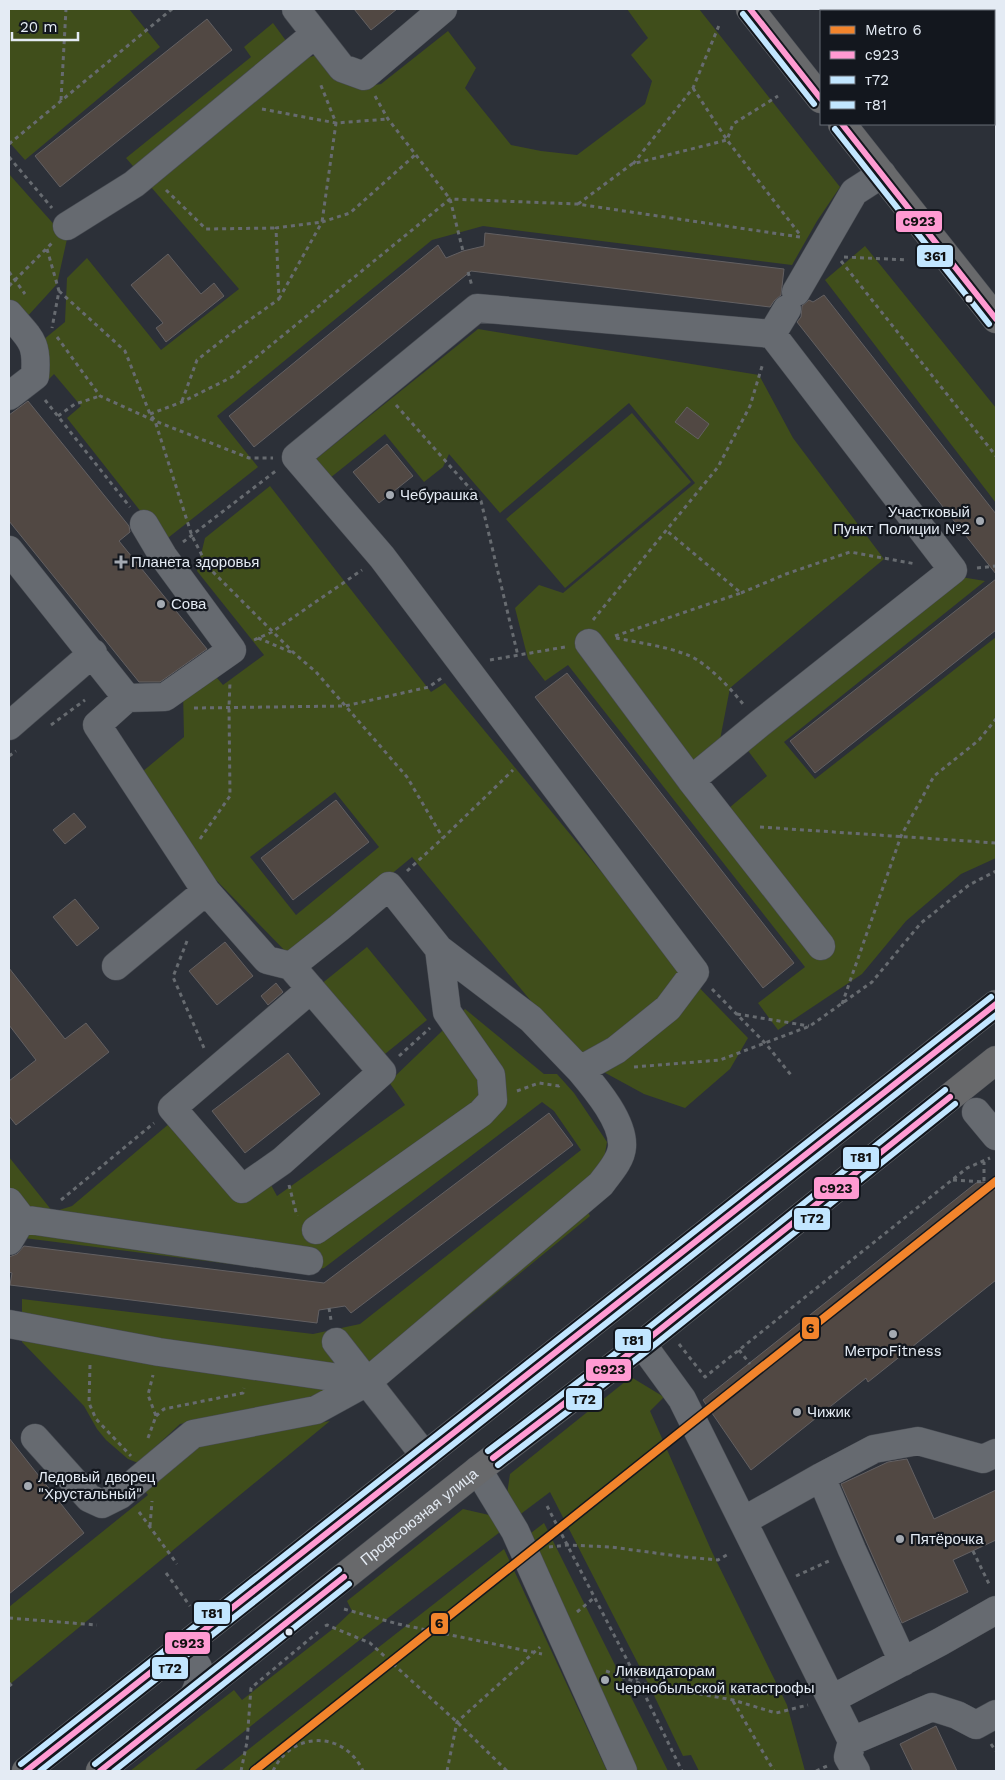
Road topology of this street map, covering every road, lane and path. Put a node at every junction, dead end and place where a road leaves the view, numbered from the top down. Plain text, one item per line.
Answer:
1 (66, 9) edge
2 (172, 9) edge
3 (296, 9) edge
4 (443, 9) edge
5 (750, 9) edge
6 (720, 23) dead end
7 (315, 34) junction
8 (319, 78) dead end
9 (693, 88) junction
10 (778, 96) dead end
11 (820, 96) edge
12 (61, 101) junction
13 (231, 103) junction
14 (336, 123) junction
15 (843, 125) edge
16 (727, 140) junction
17 (9, 144) edge
18 (415, 155) junction
19 (9, 157) edge
20 (632, 164) junction
21 (147, 172) junction
22 (882, 174) junction
23 (450, 199) junction
24 (577, 204) junction
25 (322, 222) junction
26 (67, 226) joint
27 (276, 228) junction
28 (813, 238) junction
29 (463, 251) dead end
30 (908, 260) dead end
31 (9, 286) edge
32 (59, 291) junction
33 (279, 299) junction
34 (9, 314) edge
35 (996, 319) edge
36 (772, 334) junction
37 (34, 343) junction
38 (381, 387) junction
39 (19, 388) edge
40 (182, 402) junction
41 (150, 414) junction
42 (58, 416) junction
43 (155, 421) junction
44 (996, 456) edge
45 (296, 458) junction
46 (144, 524) joint
47 (667, 531) junction
48 (192, 536) junction
49 (9, 550) edge
50 (163, 556) junction
51 (382, 557) junction
52 (996, 566) edge
53 (953, 570) junction
54 (741, 593) junction
55 (272, 632) junction
56 (258, 638) junction
57 (589, 643) junction
58 (232, 650) junction
59 (93, 653) junction
60 (296, 654) junction
61 (518, 656) junction
62 (463, 664) junction
63 (127, 698) junction
64 (86, 699) dead end
65 (345, 706) junction
66 (229, 707) junction
67 (185, 709) dead end
68 (996, 719) edge
69 (759, 724) junction
70 (47, 728) dead end
71 (13, 738) edge
72 (529, 754) junction
73 (9, 756) edge
74 (691, 780) junction
75 (726, 824) junction
76 (902, 836) junction
77 (443, 838) junction
78 (996, 842) edge
79 (185, 860) junction
80 (996, 871) edge
81 (389, 886) junction
82 (206, 891) junction
83 (189, 934) dead end
84 (821, 946) dead end
85 (439, 948) junction
86 (116, 966) dead end
87 (291, 966) junction
88 (695, 972) junction
89 (311, 989) junction
90 (842, 1004) junction
91 (996, 1004) edge
92 (447, 1012) junction
93 (736, 1014) junction
94 (810, 1026) junction
95 (766, 1044) junction
96 (996, 1060) edge
97 (632, 1068) dead end
98 (580, 1070) junction
99 (214, 1072) junction
100 (382, 1072) junction
101 (791, 1075) dead end
102 (493, 1100) junction
103 (172, 1108) junction
104 (976, 1112) dead end
105 (996, 1136) edge
106 (996, 1154) edge
107 (282, 1161) junction
108 (984, 1162) junction
109 (952, 1180) junction
110 (61, 1200) dead end
111 (13, 1221) edge
112 (308, 1227) joint
113 (309, 1260) dead end
114 (9, 1324) edge
115 (91, 1339) junction
116 (676, 1340) dead end
117 (336, 1342) dead end
118 (642, 1344) junction
119 (739, 1350) junction
120 (750, 1364) dead end
121 (248, 1365) junction
122 (367, 1382) junction
123 (156, 1416) dead end
124 (35, 1438) dead end
125 (996, 1453) edge
126 (132, 1456) dead end
127 (425, 1456) junction
128 (478, 1470) junction
129 (821, 1477) junction
130 (134, 1505) dead end
131 (547, 1506) dead end
132 (748, 1531) junction
133 (568, 1545) junction
134 (524, 1550) junction
135 (852, 1550) junction
136 (973, 1551) dead end
137 (177, 1564) dead end
138 (166, 1573) dead end
139 (774, 1585) junction
140 (994, 1600) edge
141 (190, 1606) dead end
142 (338, 1614) dead end
143 (9, 1618) edge
144 (332, 1619) dead end
145 (398, 1624) dead end
146 (97, 1625) dead end
147 (327, 1625) junction
148 (535, 1652) dead end
149 (166, 1661) junction
150 (903, 1662) junction
151 (9, 1683) edge
152 (14, 1688) dead end
153 (193, 1697) junction
154 (832, 1699) junction
155 (996, 1714) edge
156 (457, 1722) junction
157 (852, 1741) junction
158 (26, 1771) edge
159 (100, 1771) edge
160 (241, 1771) edge
161 (274, 1771) edge
162 (363, 1771) edge
163 (447, 1771) edge
164 (507, 1771) edge
165 (623, 1771) edge
166 (682, 1771) edge
167 (774, 1771) edge
168 (856, 1771) edge

1 - 12 path
2 - 12 path
3 - 7 street
4 - 7 street
5 - 11 main road
6 - 9 path
7 - 13 street
8 - 14 path
9 - 16 path
9 - 20 path
10 - 16 path
12 - 17 path
13 - 14 path
13 - 21 street
14 - 18 path
14 - 25 path
15 - 22 main road
16 - 20 path
16 - 28 path
18 - 23 path
18 - 25 path
19 - 26 path
20 - 24 path
21 - 26 street
21 - 27 path
22 - 28 street
22 - 35 main road
23 - 24 path
23 - 29 path
23 - 40 path
24 - 28 path
25 - 27 path
25 - 33 path
27 - 33 path
28 - 36 street
30 - 44 path
31 - 32 path
32 - 37 path
32 - 41 path
33 - 40 path
34 - 37 street
36 - 38 street
36 - 47 path
36 - 53 street
37 - 39 street
38 - 45 street
38 - 61 path
39 - 42 path
40 - 41 path
41 - 43 path
42 - 43 path
42 - 46 path
43 - 45 path
43 - 48 path
45 - 48 path
45 - 51 street
46 - 50 street
47 - 54 path
47 - 57 path
48 - 50 path
48 - 55 path
49 - 59 street
50 - 58 street
51 - 55 path
51 - 62 street
52 - 53 path
53 - 54 path
53 - 69 street
54 - 69 path
55 - 56 path
55 - 60 path
56 - 58 path
56 - 60 path
57 - 61 path
57 - 74 street
58 - 63 street
59 - 63 street
59 - 71 street
60 - 65 path
61 - 62 path
62 - 65 path
62 - 72 street
63 - 79 street
64 - 70 path
65 - 66 path
65 - 77 path
66 - 67 path
66 - 79 path
68 - 76 path
69 - 74 street
71 - 73 path
72 - 77 path
72 - 88 street
74 - 75 street
75 - 76 path
75 - 84 street
76 - 78 path
76 - 90 path
77 - 81 path
79 - 82 street
80 - 90 path
81 - 85 street
81 - 87 street
82 - 86 street
82 - 87 street
83 - 99 path
85 - 92 street
85 - 98 street
87 - 89 street
88 - 93 path
88 - 98 street
89 - 99 street
89 - 100 street
90 - 94 path
91 - 127 main road
92 - 100 path
92 - 102 street
93 - 94 path
93 - 95 path
94 - 95 path
95 - 97 path
95 - 101 path
96 - 118 main road, Профсоюзная улица
98 - 102 path
98 - 122 street
99 - 103 street
100 - 107 street
102 - 112 street
103 - 107 street
103 - 110 path
104 - 105 street
106 - 108 path
107 - 112 path
108 - 109 path
108 - 109 path
109 - 119 path
111 - 113 street
114 - 115 street
115 - 121 street
115 - 126 path
116 - 119 path
117 - 122 street
118 - 128 main road, Профсоюзная улица
118 - 132 street
119 - 120 path
121 - 122 street
121 - 123 path
122 - 124 street
122 - 127 street
125 - 129 street
127 - 149 main road
128 - 134 street
128 - 153 main road, Профсоюзная улица
129 - 132 street
129 - 135 street
130 - 137 path
131 - 133 path
132 - 133 path
132 - 139 street
133 - 134 path
133 - 166 path
134 - 165 street
135 - 139 path
135 - 150 street
136 - 140 path
138 - 141 path
139 - 154 street
140 - 150 street
142 - 145 path
143 - 146 path
144 - 147 path
147 - 156 path
147 - 160 path
148 - 156 path
149 - 153 street
149 - 158 main road
150 - 154 street
151 - 152 path
153 - 159 main road, Профсоюзная улица
154 - 157 street
154 - 167 path
155 - 157 street
156 - 163 path
156 - 164 path
157 - 168 street
161 - 162 path

